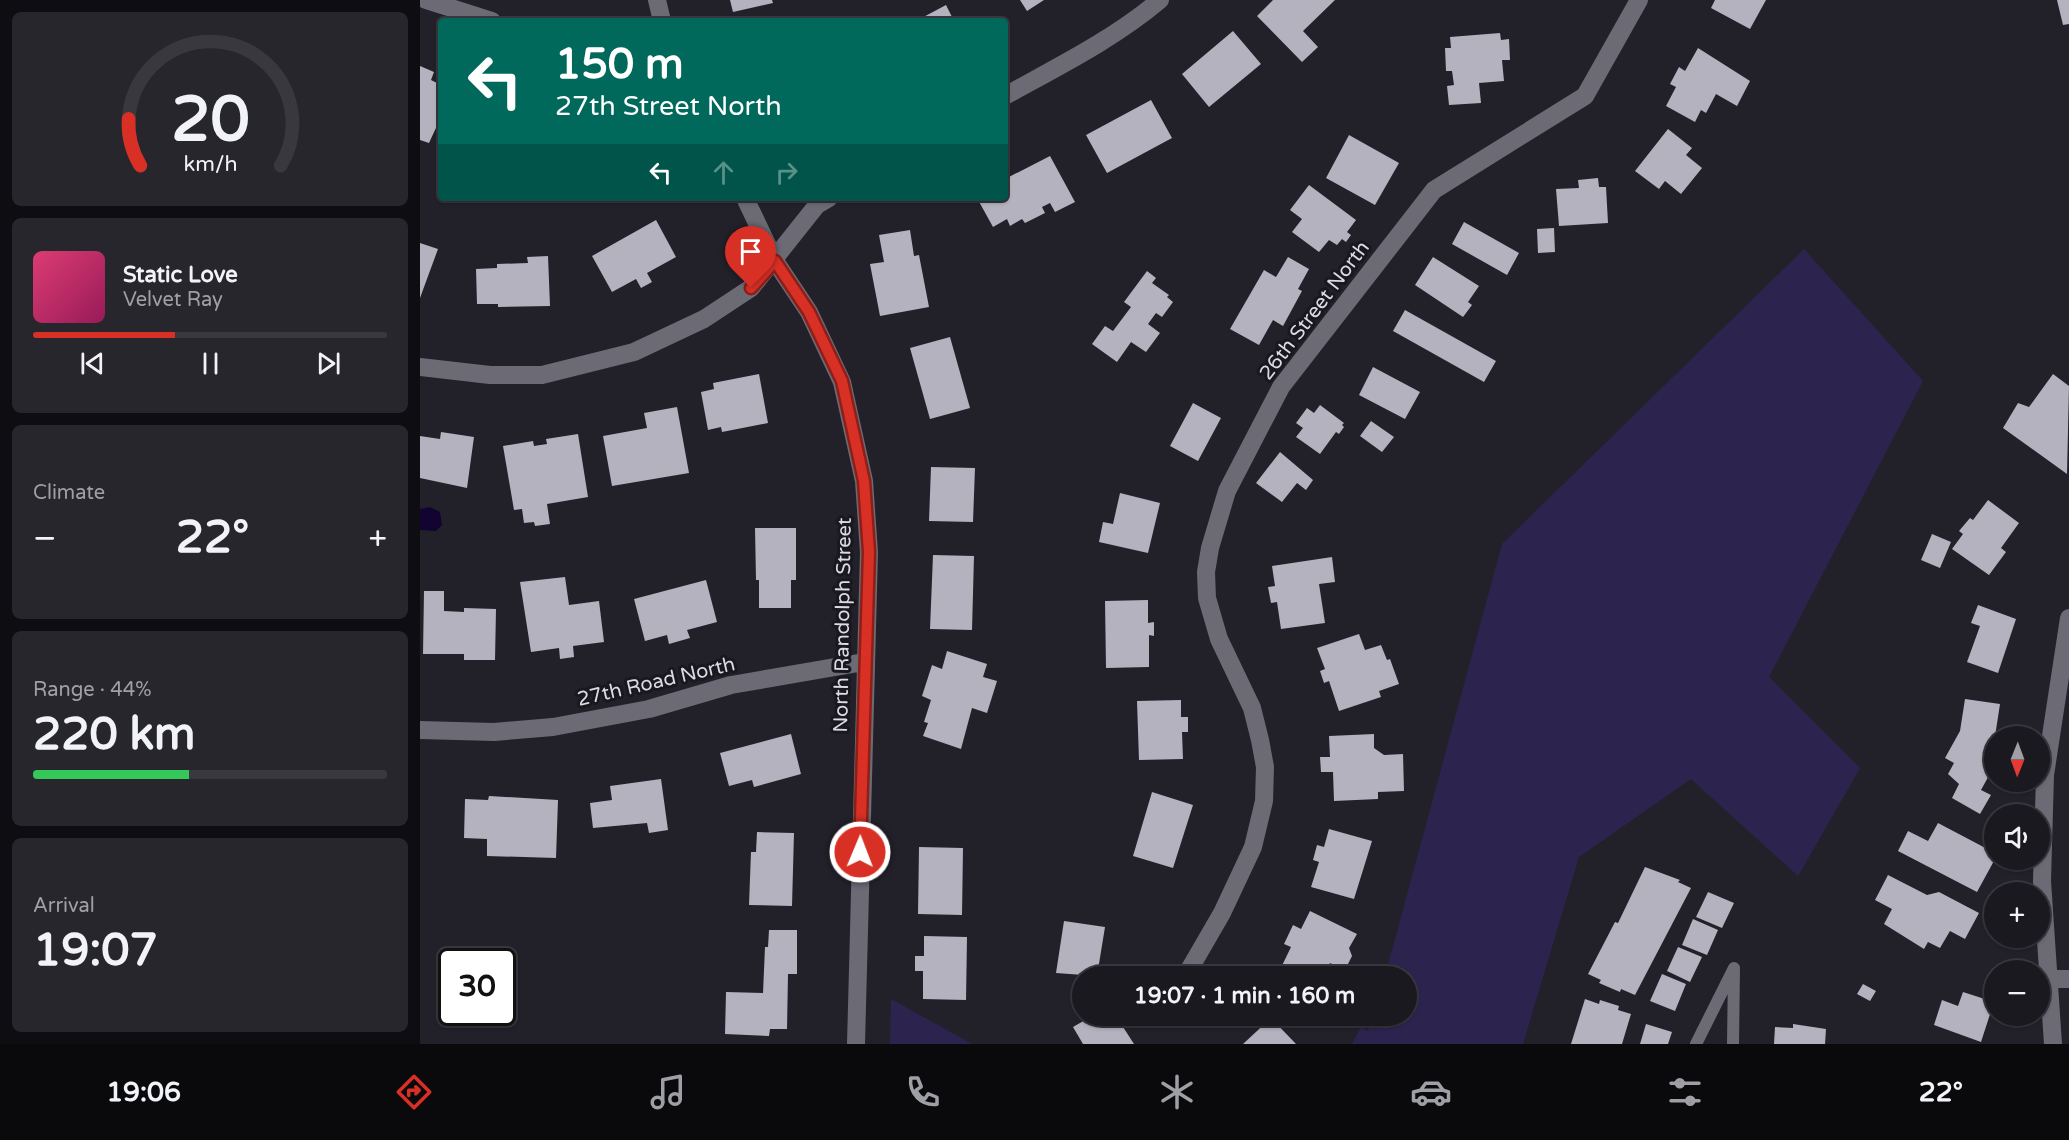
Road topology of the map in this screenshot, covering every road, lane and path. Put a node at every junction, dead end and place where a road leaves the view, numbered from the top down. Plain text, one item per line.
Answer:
1 (426, 0) edge
2 (657, 0) edge
3 (1160, 0) edge
4 (1639, 0) edge
5 (483, 18) edge
6 (661, 18) edge
7 (1008, 94) edge
8 (747, 201) edge
9 (824, 201) edge
10 (775, 261) junction
11 (420, 367) edge
12 (2069, 618) edge
13 (864, 662) junction
14 (420, 730) edge
15 (2047, 960) edge
16 (1191, 966) edge
17 (2050, 979) edge
18 (2069, 979) edge
19 (2050, 1005) edge
20 (856, 1044) edge
21 (1696, 1044) edge
22 (1733, 1044) edge
23 (2053, 1044) edge

1 - 5 street
2 - 6 street
3 - 7 street
4 - 16 street, 26th Street North
8 - 10 street, North Randolph Street
9 - 10 street
10 - 11 street
10 - 13 street, North Randolph Street
12 - 15 street
13 - 14 street, 27th Road North
13 - 20 street, North Randolph Street
17 - 18 street
19 - 23 street
21 - 22 lane

